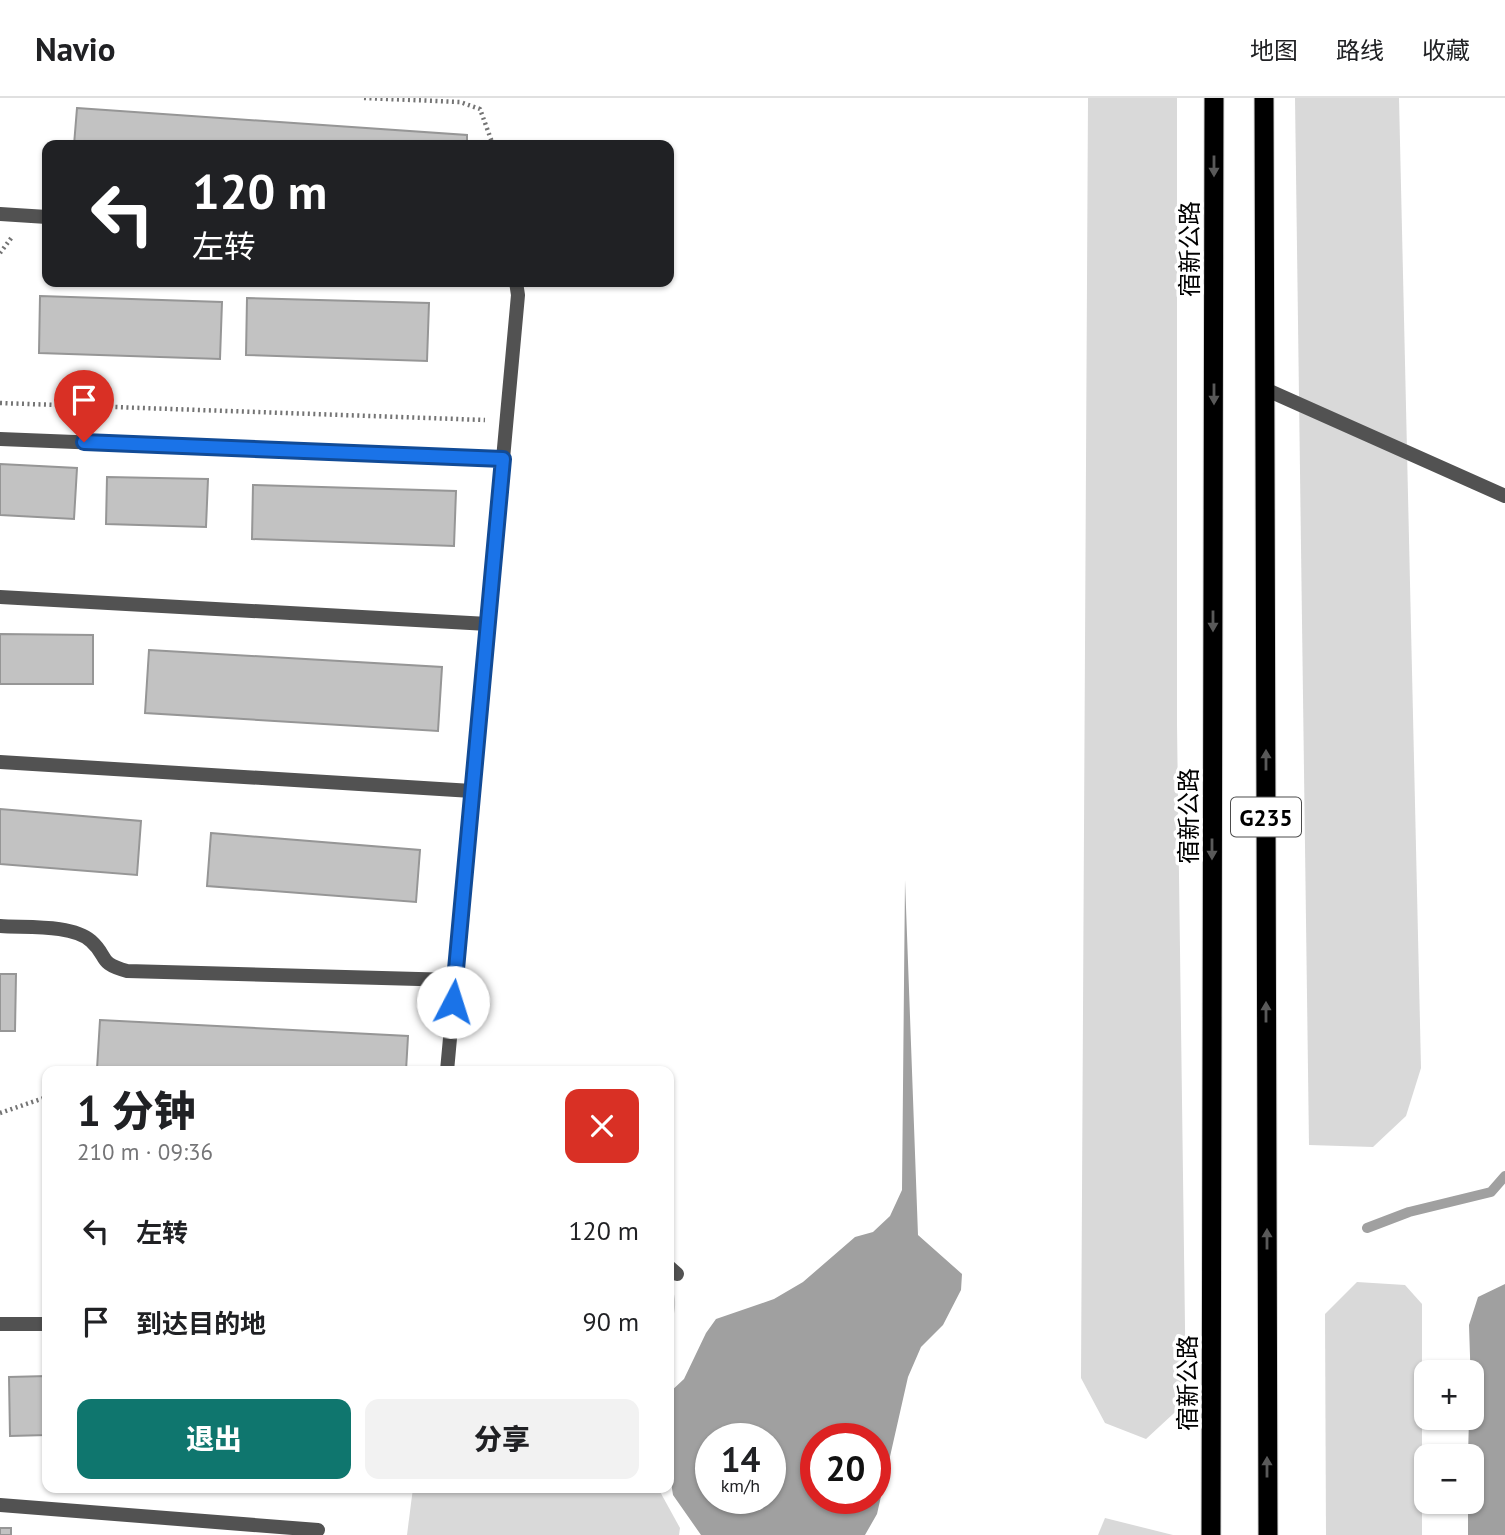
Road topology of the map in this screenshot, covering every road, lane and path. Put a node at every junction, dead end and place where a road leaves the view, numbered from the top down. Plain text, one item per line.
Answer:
1 (364, 98) edge
2 (1214, 98) edge
3 (1264, 98) edge
4 (491, 140) edge
5 (0, 214) edge
6 (42, 217) edge
7 (517, 287) edge
8 (1265, 389) junction
9 (0, 403) edge
10 (507, 421) junction
11 (0, 439) edge
12 (503, 459) junction
13 (1505, 496) edge
14 (0, 597) edge
15 (488, 624) junction
16 (0, 762) edge
17 (472, 791) junction
18 (0, 926) edge
19 (455, 979) junction
20 (447, 1066) edge
21 (42, 1099) edge
22 (0, 1113) edge
23 (0, 1324) edge
24 (42, 1324) edge
25 (0, 1504) edge
26 (318, 1530) dead end
27 (1211, 1535) edge
28 (1268, 1535) edge

1 - 4 path
2 -> 27 highway, 宿新公路
3 - 8 highway, G235
5 - 6 lane
7 - 10 lane
8 - 13 lane
28 -> 8 highway, G235
9 - 10 path
10 - 12 lane
11 - 12 lane
12 - 15 lane
14 - 15 lane
15 - 17 lane
16 - 17 lane
17 - 19 lane
18 - 19 lane
19 - 20 lane
21 - 22 path
23 - 24 lane
25 - 26 lane

